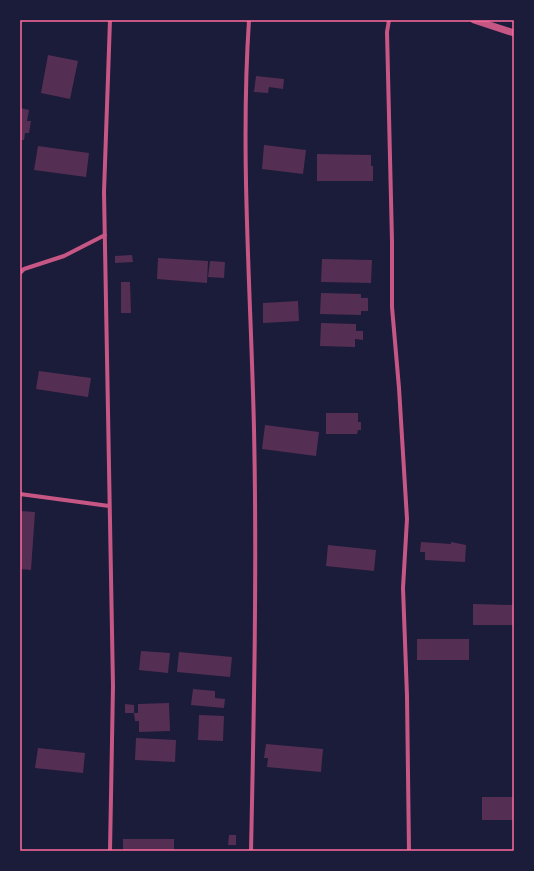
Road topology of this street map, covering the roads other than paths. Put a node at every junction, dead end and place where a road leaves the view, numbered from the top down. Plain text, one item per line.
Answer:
1 (110, 20) edge
2 (249, 20) edge
3 (389, 20) edge
4 (474, 20) edge
5 (514, 33) edge
6 (105, 235) junction
7 (20, 273) edge
8 (20, 494) edge
9 (109, 506) junction
10 (110, 851) edge
11 (251, 851) edge
12 (409, 851) edge

1 - 6 street
2 - 11 street
3 - 12 street
4 - 5 street
6 - 7 street
6 - 9 street
8 - 9 street
9 - 10 street

